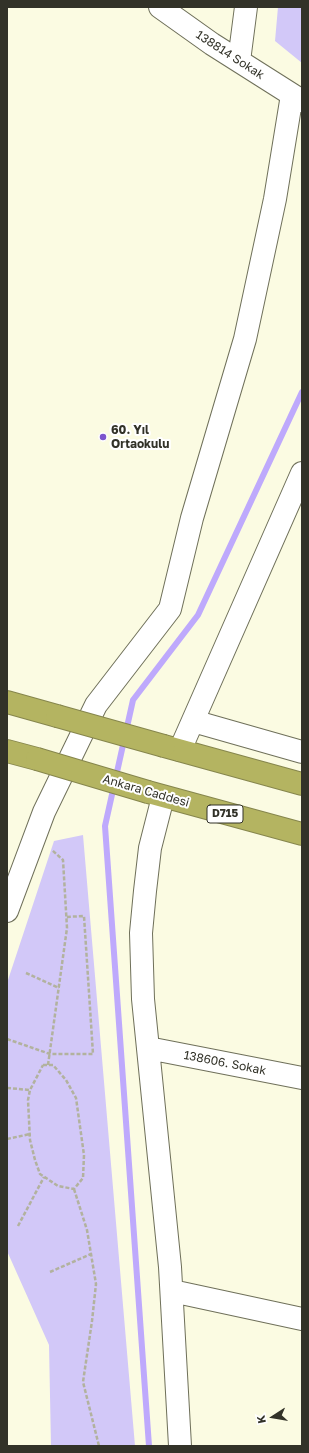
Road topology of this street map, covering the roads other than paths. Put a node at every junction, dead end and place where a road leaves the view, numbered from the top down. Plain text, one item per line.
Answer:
1 (160, 7) edge
2 (246, 7) edge
3 (239, 62) junction
4 (297, 98) edge
5 (302, 473) edge
6 (7, 702) edge
7 (193, 721) junction
8 (172, 748) junction
9 (7, 751) edge
10 (302, 752) edge
11 (302, 784) edge
12 (156, 795) junction
13 (302, 834) edge
14 (7, 911) edge
15 (148, 1048) junction
16 (302, 1078) edge
17 (172, 1291) junction
18 (302, 1319) edge
19 (180, 1446) edge

1 - 3 street, 138814 Sokak
2 - 3 street
3 - 4 street, 138814 Sokak
4 - 14 street
5 - 7 street
6 - 8 highway, bridge
7 - 8 street
7 - 10 street
8 - 11 highway
9 - 12 highway, Ankara Caddesi / D715, bridge
12 - 13 highway, Ankara Caddesi / D715
12 - 15 street
15 - 16 street, 138606. Sokak
15 - 17 street
17 - 18 street
17 - 19 street

